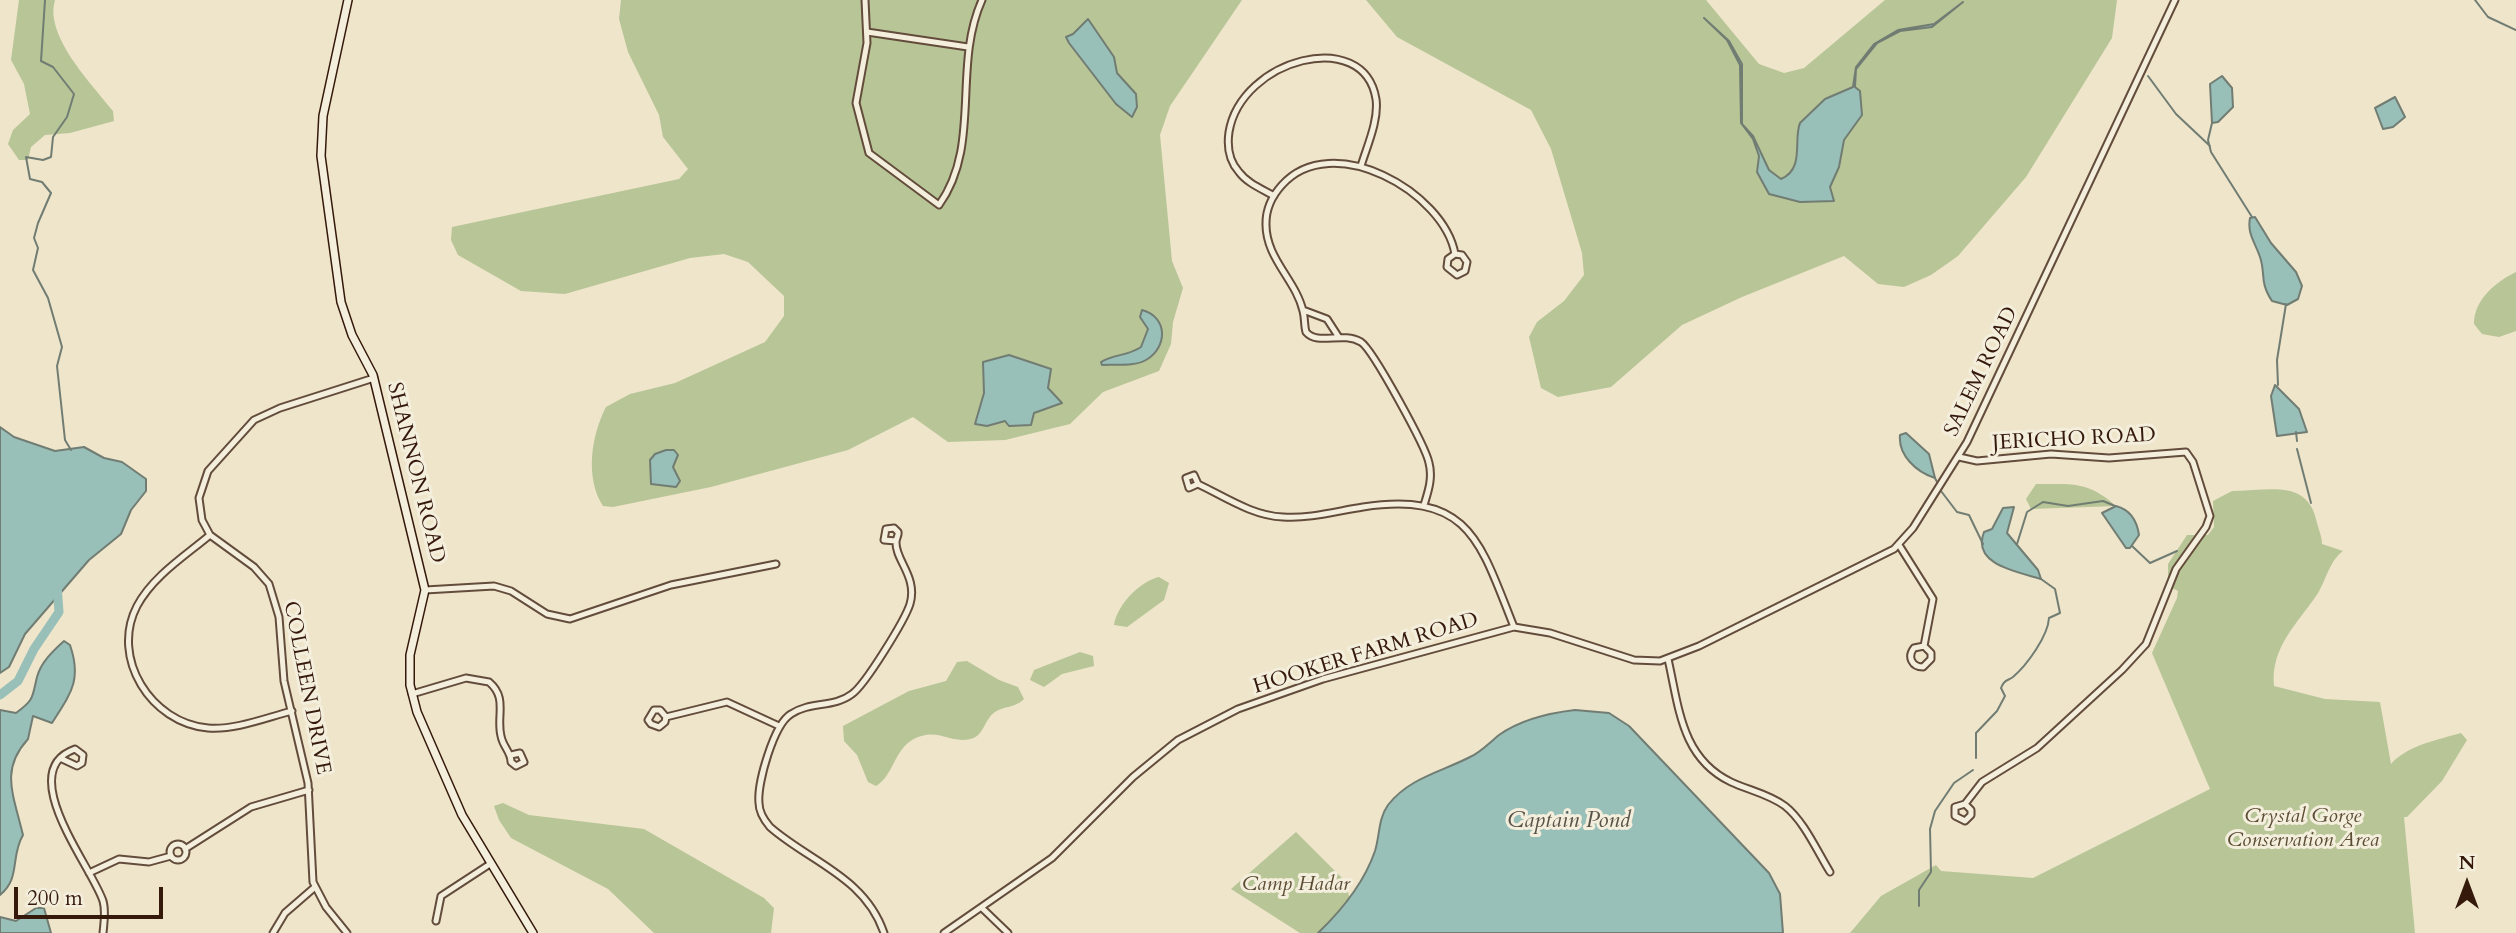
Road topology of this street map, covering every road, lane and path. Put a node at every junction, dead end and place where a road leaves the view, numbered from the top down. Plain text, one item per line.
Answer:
1 (348, 0) edge
2 (865, 0) edge
3 (982, 0) edge
4 (2175, 0) edge
5 (867, 32) junction
6 (968, 47) junction
7 (1361, 166) junction
8 (1274, 196) junction
9 (1455, 254) junction
10 (1303, 310) junction
11 (1338, 336) junction
12 (374, 378) junction
13 (1959, 457) junction
14 (1198, 484) dead end
15 (1424, 505) junction
16 (210, 535) junction
17 (896, 541) dead end
18 (1899, 545) junction
19 (776, 564) dead end
20 (425, 590) junction
21 (1514, 627) junction
22 (1699, 646) joint
23 (1924, 646) junction
24 (1668, 659) junction
25 (412, 694) junction
26 (292, 710) junction
27 (666, 717) dead end
28 (779, 726) junction
29 (511, 755) dead end
30 (62, 759) dead end
31 (309, 790) junction
32 (1965, 804) dead end
33 (185, 849) junction
34 (171, 856) junction
35 (490, 864) junction
36 (1830, 872) dead end
37 (89, 873) junction
38 (315, 887) junction
39 (982, 908) junction
40 (436, 921) dead end
41 (103, 933) edge
42 (273, 933) edge
43 (348, 933) edge
44 (533, 933) edge
45 (884, 933) edge
46 (944, 933) edge
47 (1008, 933) edge

1 - 12 street, SHANNON ROAD
2 - 5 street
3 - 6 street
4 - 13 street, SALEM ROAD
5 - 6 street
5 - 6 street
7 - 8 street
7 - 8 street
7 - 9 street
8 - 10 street
9 - 9 street
10 - 11 street
10 - 11 street
11 - 15 street
12 - 16 street
12 - 20 street, SHANNON ROAD
13 - 18 street, SALEM ROAD
13 - 32 street, JERICHO ROAD
14 - 15 street
15 - 21 street
16 - 26 street, COLLEEN DRIVE
16 - 26 street
17 - 28 street
18 - 22 street, SALEM ROAD
18 - 23 street
19 - 20 street
20 - 25 street, SHANNON ROAD
21 - 24 street, HOOKER FARM ROAD
21 - 39 street, HOOKER FARM ROAD
22 - 24 street, HOOKER FARM ROAD
23 - 23 street
24 - 36 street
25 - 29 street
25 - 35 street, SHANNON ROAD
26 - 31 street, COLLEEN DRIVE
27 - 28 street
28 - 45 street
30 - 37 street
31 - 33 street
31 - 38 street, COLLEEN DRIVE
33 - 34 street
33 - 34 street
34 - 37 street
35 - 40 street
35 - 44 street, SHANNON ROAD
37 - 41 street
38 - 42 street
38 - 43 street, COLLEEN DRIVE
39 - 46 street, HOOKER FARM ROAD
39 - 47 street

